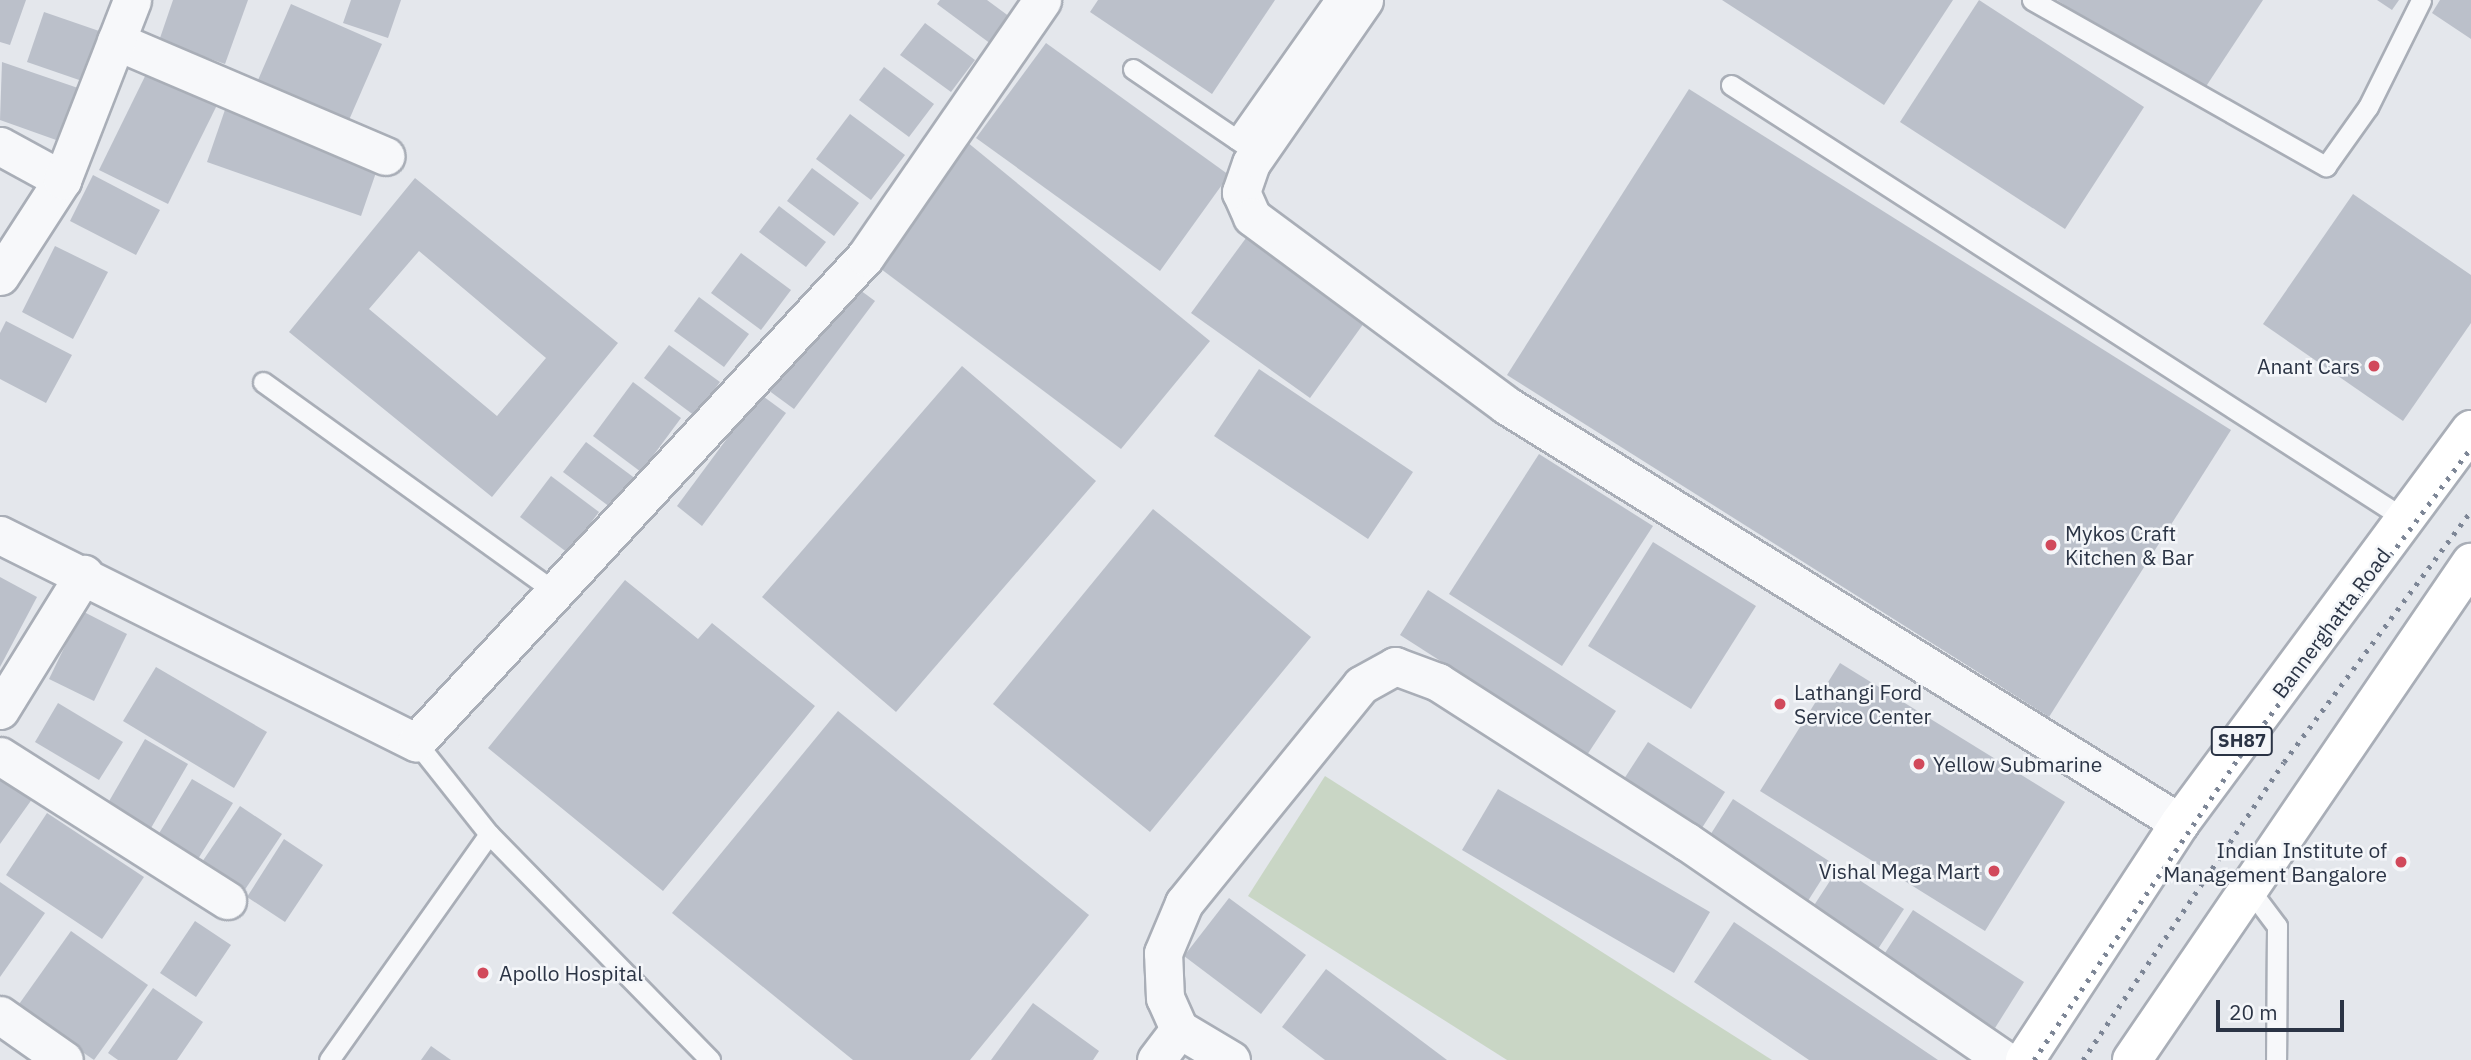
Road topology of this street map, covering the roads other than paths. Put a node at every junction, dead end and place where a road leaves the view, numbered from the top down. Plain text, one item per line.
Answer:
1 (132, 0) edge
2 (1042, 0) edge
3 (1334, 0) edge
4 (1364, 0) edge
5 (2032, 0) edge
6 (2421, 0) edge
7 (116, 41) junction
8 (1133, 69) dead end
9 (1731, 85) dead end
10 (0, 146) edge
11 (1247, 146) junction
12 (386, 156) dead end
13 (62, 180) junction
14 (0, 276) edge
15 (263, 382) dead end
16 (2471, 430) edge
17 (2408, 521) junction
18 (0, 535) edge
19 (2471, 563) edge
20 (84, 574) junction
21 (558, 594) junction
22 (0, 710) edge
23 (416, 742) junction
24 (0, 756) edge
25 (2180, 823) junction
26 (489, 834) junction
27 (2247, 886) junction
28 (227, 900) dead end
29 (0, 1016) edge
30 (1179, 1029) junction
31 (64, 1060) edge
32 (330, 1060) edge
33 (710, 1060) edge
34 (1156, 1060) edge
35 (1231, 1060) edge
36 (2006, 1060) edge
37 (2025, 1060) edge
38 (2132, 1060) edge
39 (2276, 1060) edge

1 - 7 street
2 - 21 street
3 - 11 lane
4 - 11 street
5 - 6 lane
7 - 12 street
7 - 13 street
8 - 11 lane
9 - 17 lane
10 - 13 street
11 - 25 street
13 - 14 street
15 - 21 lane
16 - 17 main road, Bannerghatta Road / SH87
17 - 25 main road, Bannerghatta Road / SH87
18 - 20 street
19 - 27 main road
20 - 22 street
20 - 23 street
21 - 23 street
23 - 26 lane
24 - 28 street
25 - 37 main road, Bannerghatta Road / SH87
26 - 32 lane
26 - 33 lane
27 - 38 main road
27 - 39 lane
29 - 31 street
30 - 34 street
30 - 35 street
30 - 36 street

